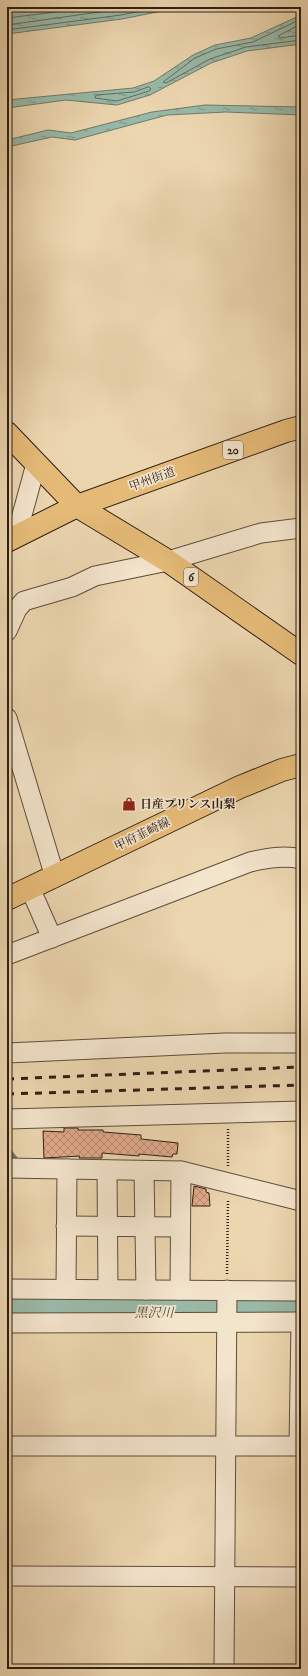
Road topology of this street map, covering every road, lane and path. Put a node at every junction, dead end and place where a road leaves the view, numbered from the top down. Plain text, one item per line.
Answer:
1 (301, 427) edge
2 (7, 433) edge
3 (36, 464) junction
4 (77, 506) junction
5 (301, 528) edge
6 (12, 539) edge
7 (168, 561) junction
8 (94, 576) junction
9 (7, 600) edge
10 (7, 631) edge
11 (301, 654) edge
12 (7, 718) edge
13 (301, 765) edge
14 (301, 859) edge
15 (55, 877) junction
16 (30, 888) junction
17 (7, 899) edge
18 (52, 938) junction
19 (7, 955) edge
20 (301, 1043) edge
21 (7, 1053) edge
22 (301, 1111) edge
23 (228, 1114) junction
24 (7, 1119) edge
25 (10, 1165) edge
26 (67, 1169) junction
27 (107, 1170) junction
28 (144, 1171) junction
29 (181, 1171) junction
30 (228, 1182) junction
31 (301, 1201) edge
32 (66, 1226) junction
33 (108, 1226) junction
34 (145, 1227) junction
35 (180, 1227) junction
36 (7, 1289) edge
37 (66, 1289) junction
38 (108, 1289) junction
39 (146, 1290) junction
40 (180, 1290) junction
41 (227, 1290) junction
42 (301, 1291) edge
43 (226, 1322) junction
44 (301, 1322) edge
45 (7, 1323) edge
46 (7, 1446) edge
47 (226, 1446) junction
48 (300, 1446) edge
49 (7, 1576) edge
50 (224, 1577) junction
51 (301, 1577) edge
52 (224, 1669) edge

1 - 4 main road, 甲州街道 / 20
2 - 3 main road
3 - 4 main road
3 - 6 street
4 - 6 main road, 甲州街道 / 20
4 - 7 main road, 6
5 - 7 street
7 - 8 street
7 - 11 main road, 6
8 - 9 street
8 - 10 street
12 - 15 street
13 - 15 main road, 甲府韮崎線
14 - 18 street
15 - 16 main road, 甲府韮崎線
16 - 17 main road, 甲府韮崎線
16 - 18 street
18 - 19 street
20 - 21 street
22 - 23 street
23 - 24 street
23 - 30 path
25 - 26 street
26 - 27 street
26 - 32 street
27 - 28 street
27 - 33 street
28 - 29 street
28 - 34 street
29 - 30 street
29 - 35 street
30 - 31 street
30 - 41 path
32 - 33 street
32 - 37 street
33 - 34 street
33 - 38 street
34 - 35 street
34 - 39 street
35 - 40 street
36 - 37 street
37 - 38 street
38 - 39 street
39 - 40 street
40 - 41 street
41 - 42 street
41 - 43 street
43 - 44 street
43 - 45 street
43 - 47 street
44 - 48 street
46 - 47 street
47 - 48 street
47 - 50 street
49 - 50 street
50 - 51 street
50 - 52 street

